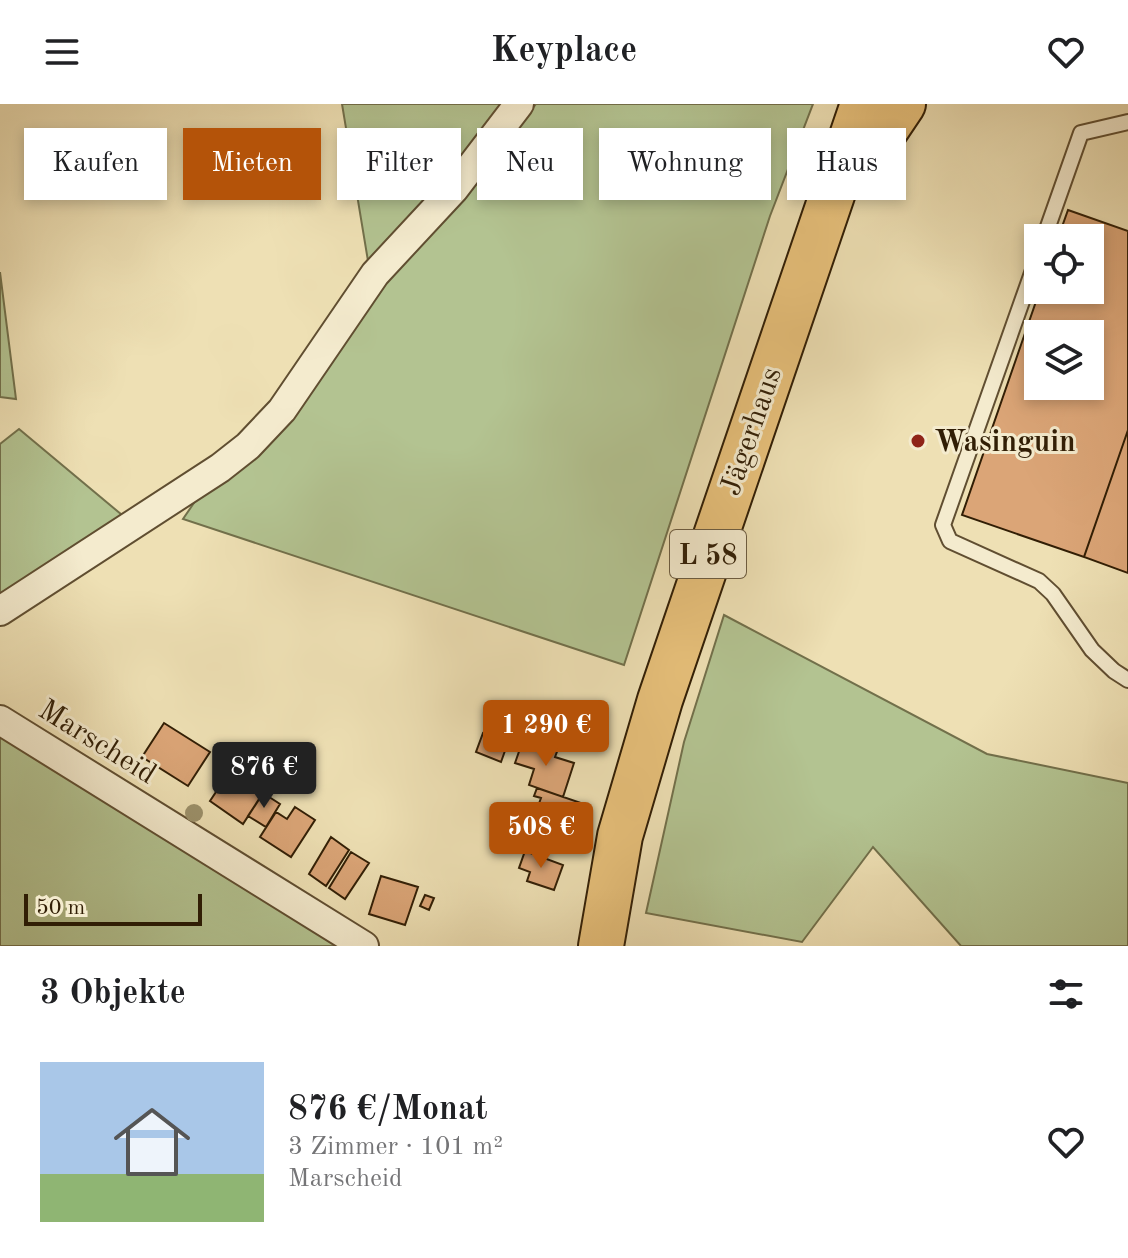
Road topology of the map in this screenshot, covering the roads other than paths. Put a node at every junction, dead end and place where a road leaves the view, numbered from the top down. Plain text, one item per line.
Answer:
1 (519, 104) edge
2 (863, 104) edge
3 (903, 104) edge
4 (1128, 122) edge
5 (854, 128) edge
6 (887, 128) edge
7 (828, 200) edge
8 (1049, 224) edge
9 (1024, 296) edge
10 (0, 611) edge
11 (1128, 680) edge
12 (0, 720) edge
13 (364, 946) edge
14 (601, 946) edge

1 - 10 street
2 - 5 main road, Jägerhaus / L 58
3 - 6 main road
4 - 8 lane
7 - 14 main road, Jägerhaus / L 58
9 - 11 lane
12 - 13 street, Marscheid

